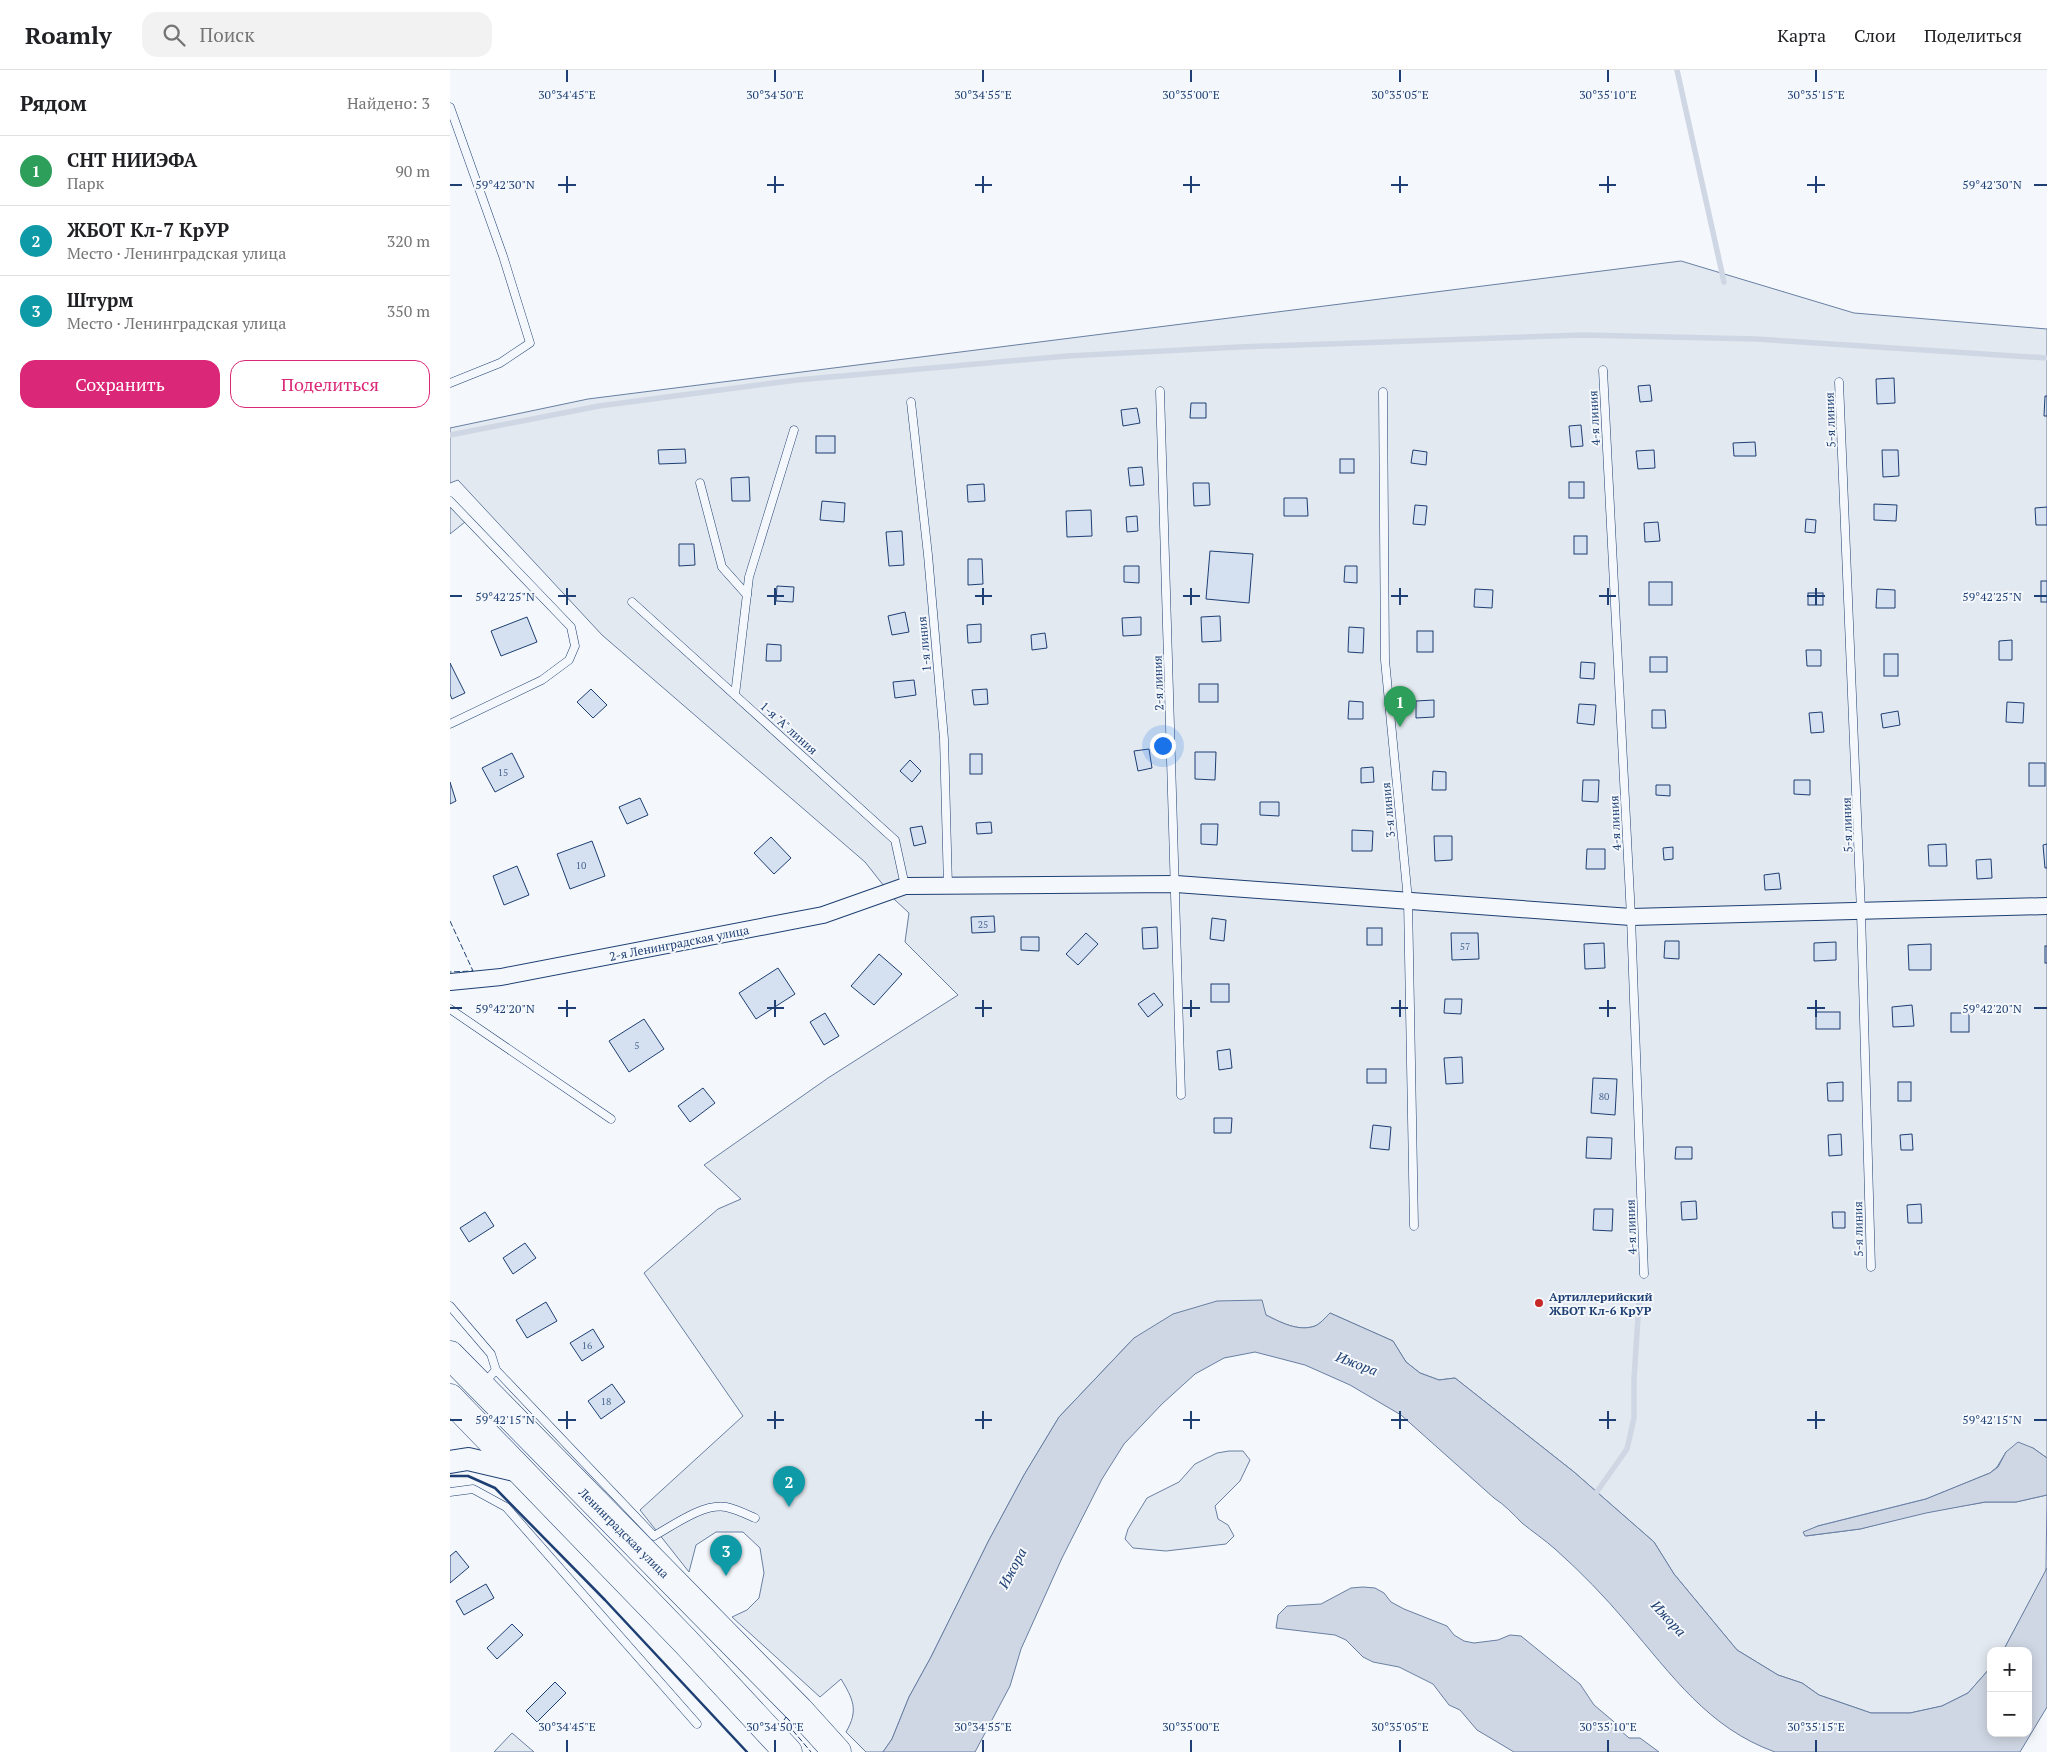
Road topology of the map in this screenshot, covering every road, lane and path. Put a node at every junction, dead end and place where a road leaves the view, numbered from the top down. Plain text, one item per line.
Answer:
1 (450, 107) edge
2 (1603, 370) dead end
3 (1839, 382) dead end
4 (450, 383) edge
5 (1160, 391) dead end
6 (1383, 392) dead end
7 (911, 402) dead end
8 (794, 430) dead end
9 (700, 483) dead end
10 (450, 500) edge
11 (747, 594) junction
12 (632, 602) dead end
13 (735, 695) junction
14 (450, 724) edge
15 (1176, 884) junction
16 (905, 886) junction
17 (948, 886) junction
18 (1408, 900) junction
19 (2047, 906) edge
20 (1862, 912) junction
21 (1631, 916) junction
22 (450, 982) edge
23 (450, 1009) edge
24 (1181, 1095) dead end
25 (612, 1119) dead end
26 (1414, 1226) dead end
27 (1871, 1267) dead end
28 (1644, 1274) dead end
29 (450, 1306) edge
30 (450, 1355) edge
31 (488, 1378) junction
32 (450, 1398) edge
33 (450, 1462) edge
34 (519, 1471) junction
35 (450, 1492) edge
36 (755, 1518) dead end
37 (697, 1724) dead end
38 (780, 1743) edge
39 (837, 1752) edge

1 - 4 lane
2 - 21 lane, 4-я линия
3 - 20 lane, 5-я линия
5 - 15 lane, 2-я линия
6 - 18 lane, 3-я линия
7 - 17 lane, 1-я линия
8 - 11 lane
9 - 11 lane
10 - 14 lane
11 - 13 lane
12 - 13 lane, 1-я "А" линия
13 - 16 lane, 1-я "А" линия
15 - 17 street, 2-я Ленинградская улица
15 - 18 street, 2-я Ленинградская улица
15 - 24 lane, 2-я линия
16 - 17 street, 2-я Ленинградская улица
16 - 22 street, 2-я Ленинградская улица
18 - 21 street, 2-я Ленинградская улица
18 - 26 lane, 3-я линия
19 - 20 street, 2-я Ленинградская улица
20 - 21 street, 2-я Ленинградская улица
20 - 27 lane, 5-я линия
21 - 28 lane, 4-я линия
23 - 25 lane
29 - 31 lane
30 - 31 highway, Ленинградская улица
31 - 36 lane
31 - 39 highway, Ленинградская улица
32 - 34 highway
33 - 34 main road
34 - 38 highway
35 - 37 lane

